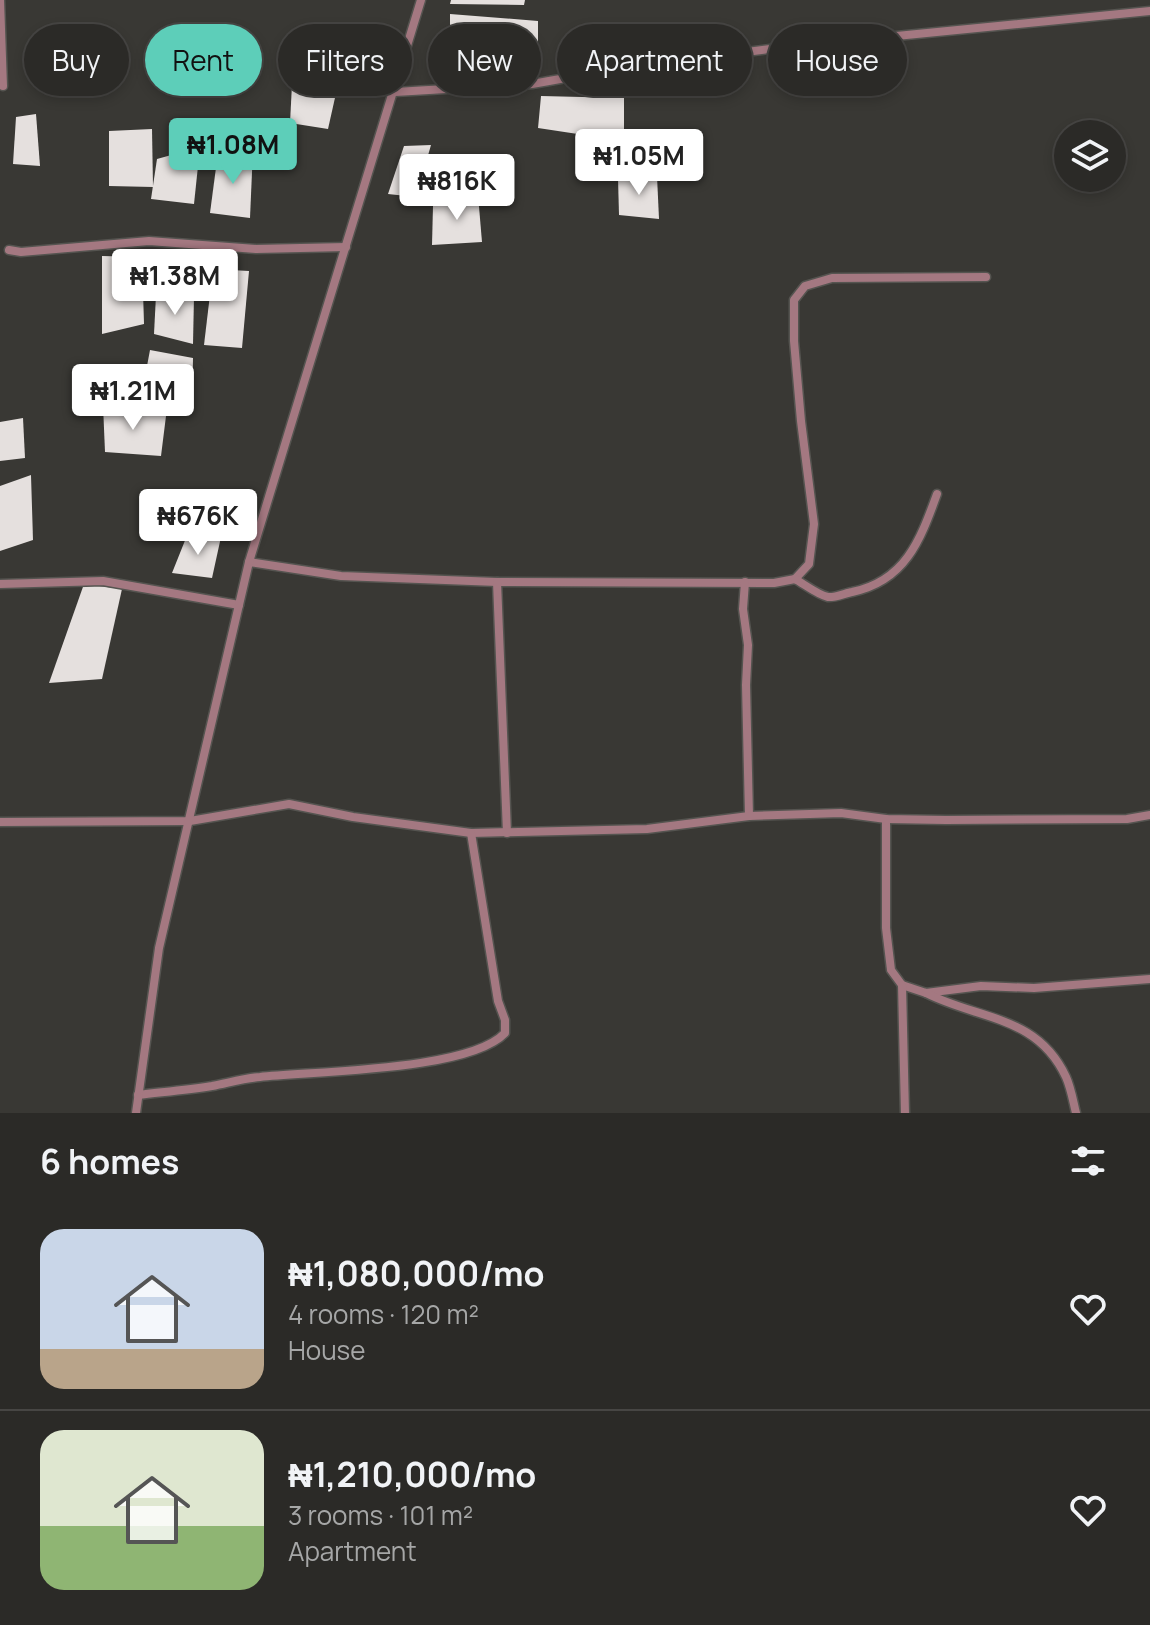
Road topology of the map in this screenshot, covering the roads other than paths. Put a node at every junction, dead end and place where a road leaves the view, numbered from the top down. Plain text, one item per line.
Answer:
1 (0, 0) edge
2 (421, 0) edge
3 (1150, 11) edge
4 (412, 32) edge
5 (3, 86) dead end
6 (412, 91) edge
7 (394, 96) edge
8 (346, 247) junction
9 (9, 250) dead end
10 (986, 277) dead end
11 (937, 494) dead end
12 (249, 562) junction
13 (795, 579) junction
14 (497, 582) junction
15 (745, 582) junction
16 (0, 584) edge
17 (239, 605) junction
18 (1150, 815) edge
19 (749, 816) junction
20 (886, 819) junction
21 (190, 821) junction
22 (0, 822) edge
23 (471, 833) junction
24 (507, 833) junction
25 (1150, 979) edge
26 (902, 985) junction
27 (926, 993) junction
28 (138, 1095) junction
29 (136, 1113) edge
30 (905, 1113) edge
31 (1076, 1113) edge

1 - 5 street
2 - 4 street
3 - 6 street
7 - 8 street
8 - 9 street
8 - 12 street
10 - 13 street
11 - 13 street
12 - 14 street
12 - 17 street
13 - 15 street
14 - 15 street
14 - 24 street
15 - 19 street
16 - 17 street
17 - 21 street
18 - 20 street
19 - 20 street
19 - 24 street
20 - 26 street
21 - 22 street
21 - 23 street
21 - 28 street
23 - 24 street
23 - 28 street
25 - 27 street
26 - 27 street
26 - 30 street
27 - 31 street
28 - 29 street

